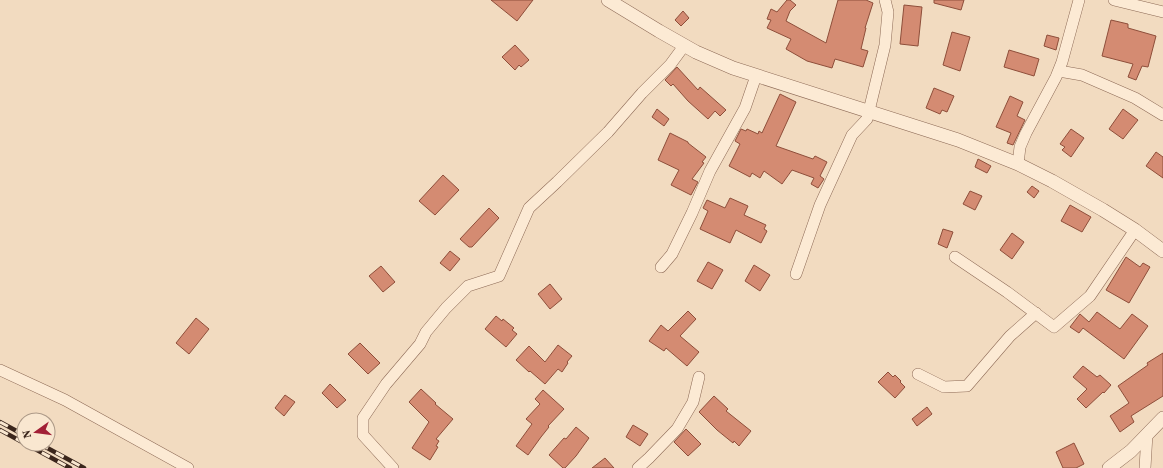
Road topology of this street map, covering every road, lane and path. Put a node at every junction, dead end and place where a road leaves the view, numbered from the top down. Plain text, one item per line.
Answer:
1 (608, 0) edge
2 (885, 0) edge
3 (1079, 0) edge
4 (1114, 0) edge
5 (1163, 12) edge
6 (684, 46) junction
7 (1058, 71) junction
8 (756, 76) junction
9 (869, 112) junction
10 (1163, 116) edge
11 (1018, 164) junction
12 (1135, 230) junction
13 (1163, 251) edge
14 (955, 257) dead end
15 (661, 267) dead end
16 (796, 274) dead end
17 (1036, 313) junction
18 (0, 370) edge
19 (918, 374) dead end
20 (698, 377) dead end
21 (1163, 418) edge
22 (1147, 434) junction
23 (188, 468) edge
24 (393, 468) edge
25 (638, 468) edge
26 (1109, 468) edge
27 (1145, 468) edge

1 - 6 street
2 - 9 street
3 - 7 street
4 - 5 street
6 - 8 street
6 - 24 street
7 - 10 street
7 - 11 street
8 - 9 street
8 - 15 street
9 - 11 street
9 - 16 street
11 - 12 street
12 - 13 street
12 - 17 street
14 - 17 street
17 - 19 street
18 - 23 street
20 - 25 street
21 - 22 street
22 - 26 street
22 - 27 street

